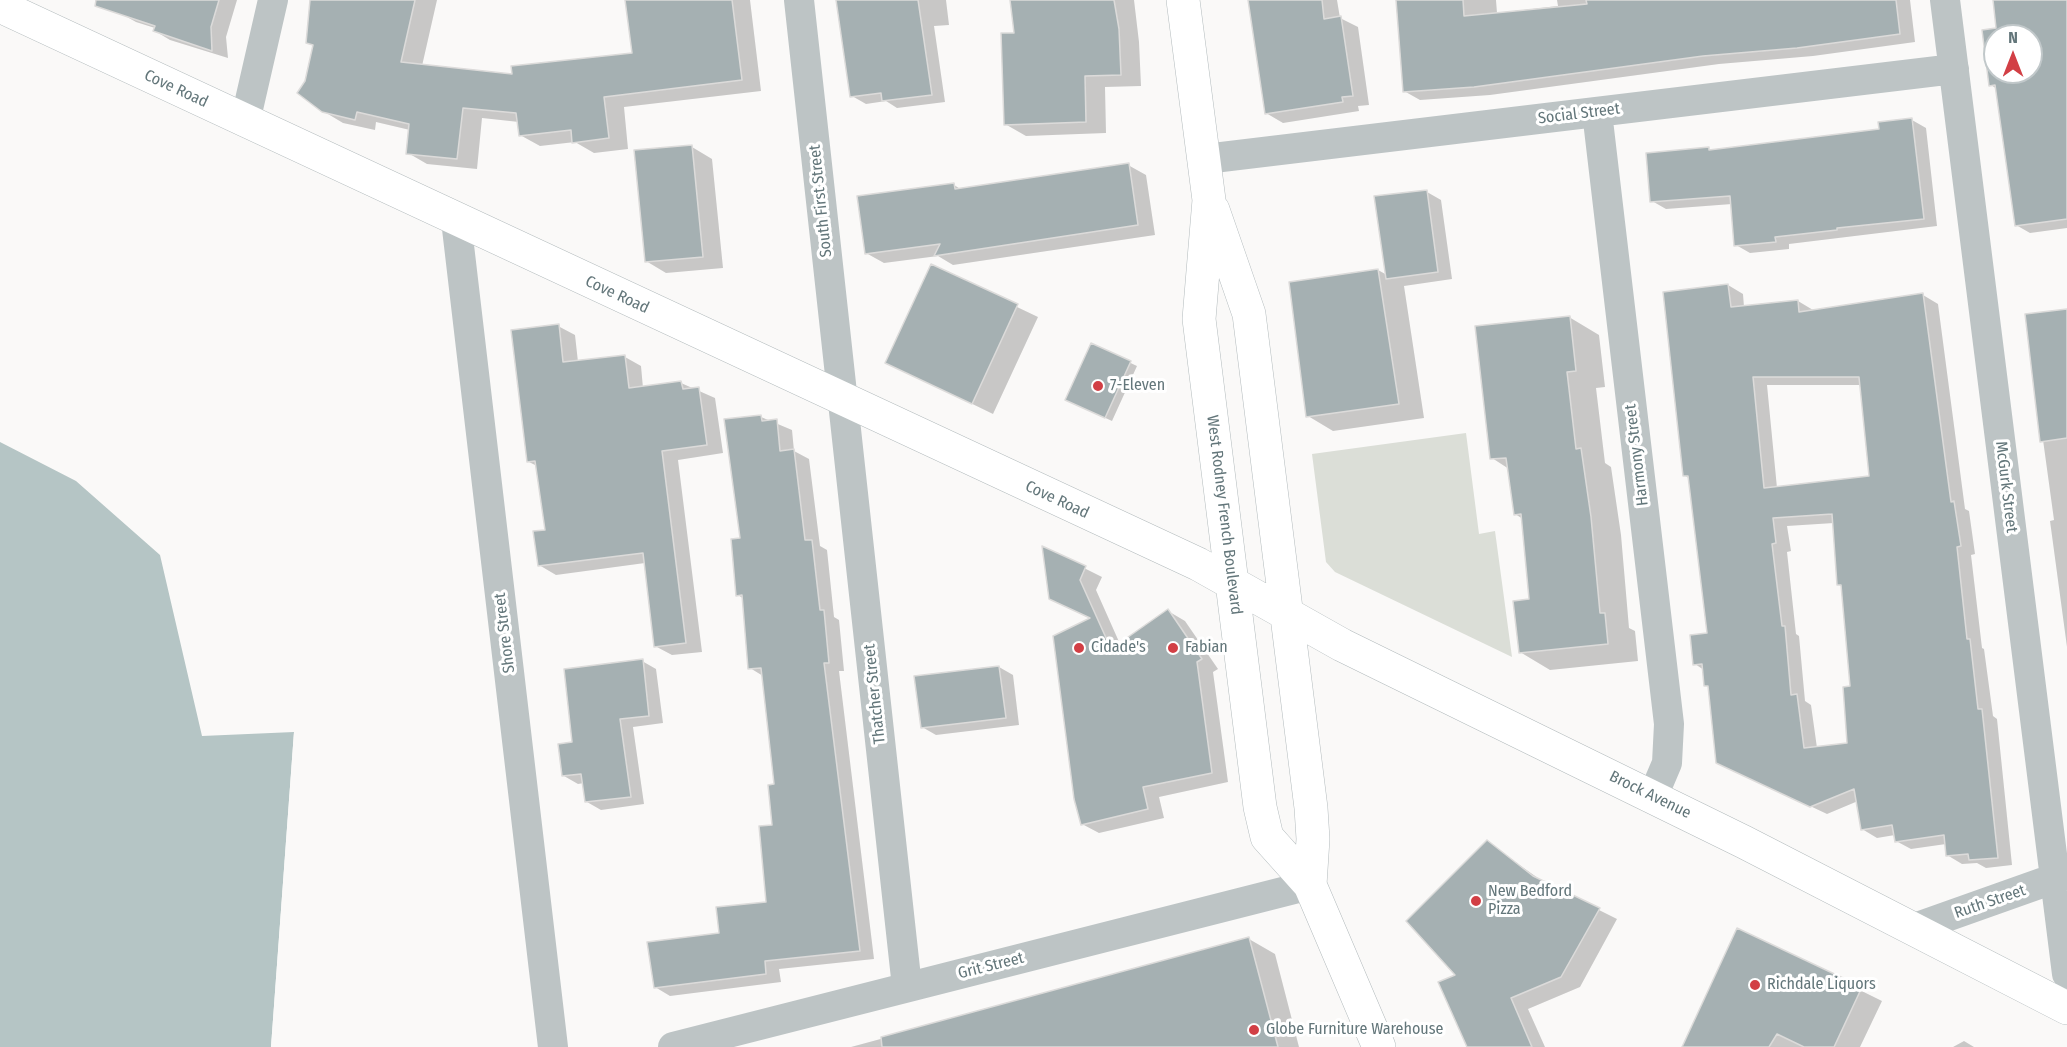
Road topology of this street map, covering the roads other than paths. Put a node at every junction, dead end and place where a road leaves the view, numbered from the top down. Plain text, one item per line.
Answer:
1 (273, 0) edge
2 (799, 0) edge
3 (1183, 0) edge
4 (1945, 0) edge
5 (0, 6) edge
6 (1953, 69) junction
7 (1597, 112) junction
8 (244, 122) junction
9 (1205, 159) junction
10 (1209, 200) junction
11 (456, 220) junction
12 (844, 401) junction
13 (1232, 586) junction
14 (1286, 614) junction
15 (1653, 796) junction
16 (2061, 876) edge
17 (1310, 885) junction
18 (1912, 929) junction
19 (2067, 975) edge
20 (907, 987) junction
21 (2067, 1008) edge
22 (553, 1047) edge
23 (673, 1047) edge
24 (1379, 1047) edge

1 - 8 street
2 - 12 street, South First Street
3 - 9 main road, West Rodney French Boulevard
4 - 6 street, McGurk Street
5 - 8 main road, Cove Road
6 - 7 street, Social Street
6 - 16 street, McGurk Street
7 - 9 street, Social Street
7 - 15 street, Harmony Street
8 - 11 main road, Cove Road
9 - 10 main road, West Rodney French Boulevard
10 - 13 main road, West Rodney French Boulevard
10 - 14 main road, West Rodney French Boulevard
11 - 12 main road, Cove Road
11 - 22 street, Shore Street
12 - 13 main road, Cove Road
12 - 20 street, Thatcher Street
13 - 14 main road, Brock Avenue
13 - 17 main road, West Rodney French Boulevard
14 - 15 main road, Brock Avenue
14 - 17 main road, West Rodney French Boulevard
15 - 18 main road, Brock Avenue
16 - 18 street, Ruth Street
16 - 19 street, McGurk Street
17 - 20 street, Grit Street
17 - 24 main road, West Rodney French Boulevard
18 - 21 main road, Brock Avenue
20 - 23 street, Grit Street

